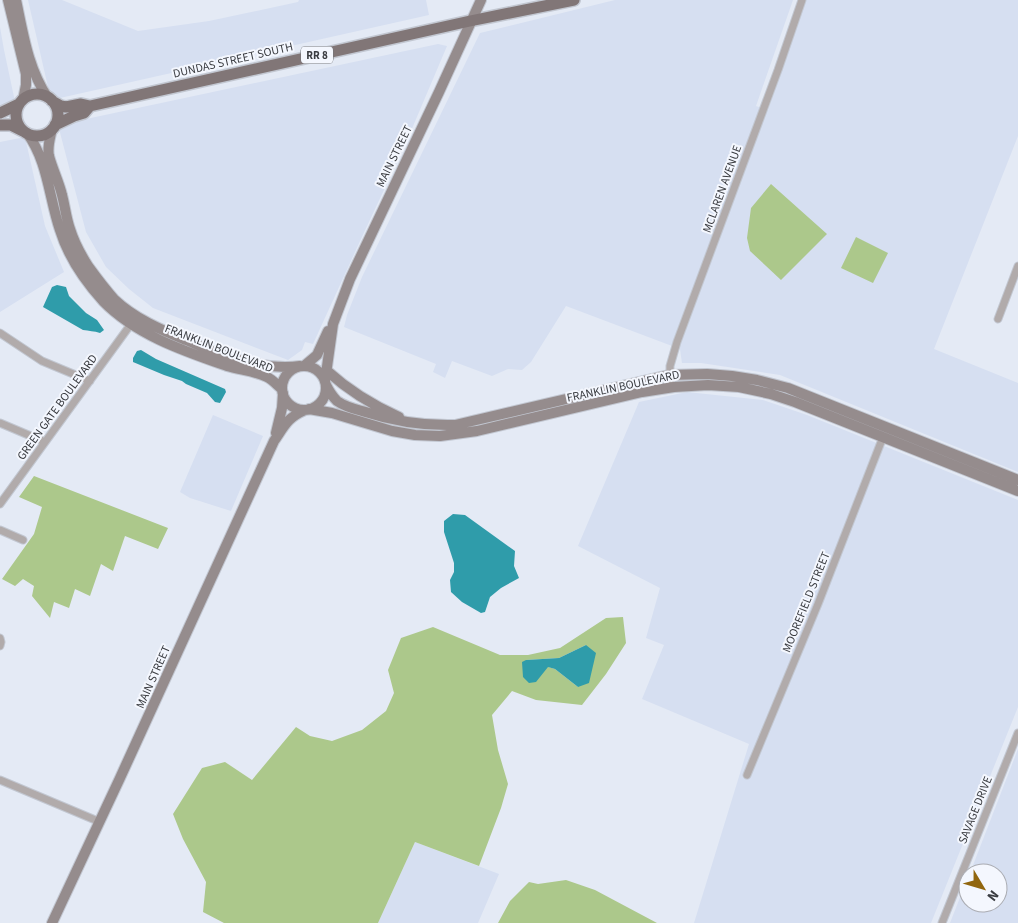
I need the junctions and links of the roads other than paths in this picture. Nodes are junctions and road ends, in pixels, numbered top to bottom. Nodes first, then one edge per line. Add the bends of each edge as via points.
1 (8, 0) edge
2 (16, 0) edge
3 (481, 0) edge
4 (574, 0) edge
5 (802, 0) edge
6 (535, 4) edge
7 (470, 21) junction
8 (50, 99) junction
9 (21, 102) junction
10 (90, 106) junction
11 (0, 113) edge
12 (0, 125) edge
13 (53, 127) junction
14 (25, 132) junction
15 (1018, 266) edge
16 (998, 319) dead end
17 (132, 324) junction
18 (333, 324) junction
19 (0, 333) edge
20 (302, 366) junction
21 (669, 375) junction
22 (326, 379) junction
23 (90, 381) junction
24 (670, 387) junction
25 (282, 391) junction
26 (307, 410) junction
27 (0, 423) edge
28 (413, 423) junction
29 (884, 437) junction
30 (274, 441) junction
31 (45, 442) junction
32 (1018, 480) edge
33 (1018, 491) edge
34 (0, 504) edge
35 (0, 530) edge
36 (23, 540) dead end
37 (0, 638) edge
38 (0, 646) edge
39 (1018, 733) edge
40 (747, 775) dead end
41 (0, 780) edge
42 (100, 822) junction
43 (52, 923) edge
44 (942, 923) edge

1 - 9 main road via 26,74
2 - 8 main road via 34,70
3 - 7 main road, MAIN STREET
4 - 6 main road, RR 8
5 - 21 street, MCLAREN AVENUE via 677,342
6 - 7 main road, RR 8
7 - 10 main road, DUNDAS STREET SOUTH / RR 8
7 - 18 main road, MAIN STREET via 350,279
8 - 9 main road via 38,94
8 - 10 main road, DUNDAS STREET SOUTH / RR 8 via 66,107
8 - 13 main road via 57,115
9 - 11 main road
9 - 14 main road via 16,116
10 - 13 main road, DUNDAS STREET SOUTH / RR 8 via 84,113
12 - 14 main road via 12,125
13 - 14 main road via 40,135
13 - 20 main road, FRANKLIN BOULEVARD via 49,156 70,228 88,266 115,299 154,326 214,352 245,362 289,368
14 - 17 main road, FRANKLIN BOULEVARD via 38,152 60,231 72,258 101,298
15 - 16 street
17 - 23 street, GREEN GATE BOULEVARD
17 - 25 main road, FRANKLIN BOULEVARD via 193,354 269,378
18 - 20 main road, MAIN STREET via 317,354
18 - 22 main road, MAIN STREET
19 - 23 street via 42,361
20 - 22 main road via 318,371
20 - 25 main road via 289,372
21 - 24 street, MCLAREN AVENUE
21 - 28 main road, FRANKLIN BOULEVARD via 455,424
21 - 32 main road, FRANKLIN BOULEVARD via 732,376 788,388
22 - 26 main road via 322,401
22 - 28 main road
22 - 28 main road, FRANKLIN BOULEVARD via 338,401 387,419
23 - 31 street, GREEN GATE BOULEVARD
24 - 26 main road, FRANKLIN BOULEVARD via 477,432 440,436 392,432 332,413
24 - 29 main road, FRANKLIN BOULEVARD via 708,385 772,394
25 - 26 main road via 289,404
25 - 30 main road, MAIN STREET via 282,408
26 - 30 main road, MAIN STREET via 292,416
27 - 31 street
29 - 33 main road, FRANKLIN BOULEVARD
29 - 40 street, MOOREFIELD STREET
30 - 42 main road, MAIN STREET
31 - 34 street, GREEN GATE BOULEVARD
35 - 36 street
37 - 38 street
39 - 44 street, SAVAGE DRIVE
41 - 42 street
42 - 43 main road, MAIN STREET

